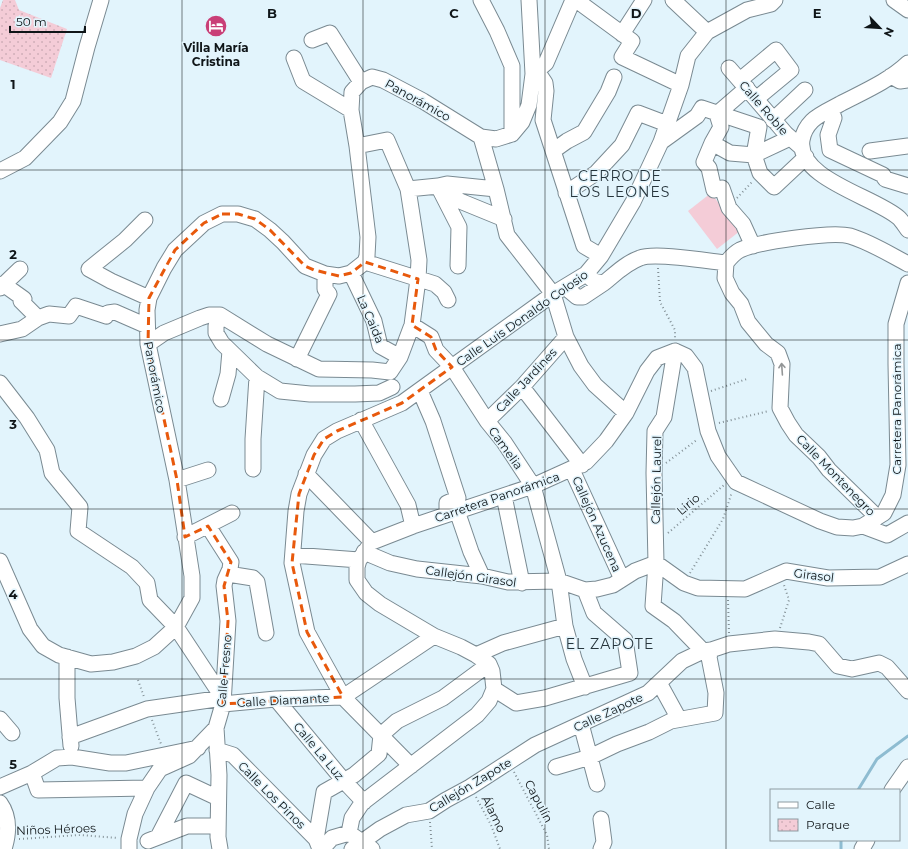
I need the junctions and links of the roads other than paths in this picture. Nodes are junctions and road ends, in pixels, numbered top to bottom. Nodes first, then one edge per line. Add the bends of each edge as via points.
1 (101, 0) edge
2 (481, 0) edge
3 (530, 0) edge
4 (574, 0) edge
5 (644, 0) edge
6 (775, 0) edge
7 (894, 0) edge
8 (675, 1) edge
9 (908, 10) edge
10 (707, 32) junction
11 (622, 34) junction
12 (312, 40) dead end
13 (294, 58) dead end
14 (908, 63) edge
15 (729, 68) dead end
16 (533, 74) junction
17 (891, 76) junction
18 (614, 77) dead end
19 (908, 80) edge
20 (361, 82) junction
21 (681, 85) junction
22 (748, 89) junction
23 (805, 90) dead end
24 (529, 105) junction
25 (545, 108) junction
26 (831, 109) junction
27 (351, 110) junction
28 (717, 114) junction
29 (773, 120) junction
30 (667, 124) junction
31 (512, 134) junction
32 (481, 137) junction
33 (661, 142) junction
34 (712, 143) junction
35 (357, 146) junction
36 (908, 146) edge
37 (799, 147) junction
38 (870, 151) dead end
39 (553, 152) junction
40 (754, 155) junction
41 (0, 171) edge
42 (438, 186) junction
43 (908, 186) edge
44 (408, 189) junction
45 (496, 189) junction
46 (566, 193) junction
47 (504, 219) junction
48 (145, 220) dead end
49 (908, 230) edge
50 (753, 246) junction
51 (601, 256) junction
52 (365, 262) junction
53 (726, 263) junction
54 (908, 264) edge
55 (458, 266) dead end
56 (20, 269) dead end
57 (351, 273) junction
58 (325, 274) junction
59 (586, 274) junction
60 (418, 279) junction
61 (908, 282) edge
62 (604, 283) junction
63 (2, 286) edge
64 (559, 290) junction
65 (149, 298) junction
66 (448, 300) dead end
67 (904, 306) edge
68 (220, 315) junction
69 (38, 318) junction
70 (237, 325) junction
71 (412, 325) junction
72 (147, 326) junction
73 (0, 334) edge
74 (566, 337) junction
75 (148, 344) junction
76 (226, 347) junction
77 (675, 351) junction
78 (400, 356) junction
79 (297, 359) junction
80 (452, 367) junction
81 (390, 372) junction
82 (257, 377) junction
83 (0, 383) edge
84 (392, 387) junction
85 (522, 388) junction
86 (420, 391) junction
87 (221, 399) dead end
88 (402, 403) junction
89 (626, 413) junction
90 (361, 420) junction
91 (486, 421) junction
92 (577, 467) junction
93 (253, 469) dead end
94 (208, 470) dead end
95 (306, 474) junction
96 (177, 480) junction
97 (533, 486) junction
98 (504, 496) junction
99 (232, 513) dead end
100 (452, 513) junction
101 (877, 517) junction
102 (908, 523) edge
103 (208, 526) junction
104 (413, 526) junction
105 (863, 526) junction
106 (185, 537) junction
107 (365, 551) junction
108 (294, 555) junction
109 (0, 561) edge
110 (656, 563) junction
111 (908, 564) edge
112 (228, 574) junction
113 (482, 576) junction
114 (622, 579) junction
115 (559, 581) junction
116 (522, 583) junction
117 (585, 590) junction
118 (565, 626) junction
119 (176, 627) junction
120 (266, 633) dead end
121 (434, 636) junction
122 (707, 650) junction
123 (67, 657) junction
124 (482, 659) junction
125 (656, 685) junction
126 (585, 687) junction
127 (494, 689) junction
128 (908, 691) edge
129 (343, 697) junction
130 (276, 699) junction
131 (223, 701) junction
132 (0, 719) edge
133 (679, 719) junction
134 (581, 724) junction
135 (216, 728) junction
136 (12, 733) dead end
137 (381, 735) junction
138 (70, 737) junction
139 (535, 745) joint
140 (198, 748) junction
141 (217, 750) junction
142 (72, 757) junction
143 (590, 757) junction
144 (411, 766) junction
145 (556, 767) dead end
146 (908, 767) edge
147 (32, 773) junction
148 (344, 781) junction
149 (597, 784) dead end
150 (0, 787) edge
151 (147, 788) junction
152 (893, 789) edge
153 (218, 798) junction
154 (364, 802) junction
155 (0, 803) edge
156 (601, 819) dead end
157 (218, 826) junction
158 (349, 833) junction
159 (152, 843) edge
160 (6, 844) edge
161 (129, 844) edge
162 (320, 846) edge
163 (362, 847) edge
164 (220, 849) edge
165 (601, 849) edge

1 - 41 street via 73,102 60,122 25,158
2 - 31 street via 512,66
3 - 16 street
4 - 11 street
4 - 16 street via 546,63
5 - 11 street
6 - 10 street, Calle Luis Donaldo Colosio via 771,4 747,10
7 - 9 street
8 - 10 street
10 - 21 street, Calle Luis Donaldo Colosio via 688,56
11 - 21 street via 632,41 622,57
12 - 20 street via 330,32
13 - 27 street via 303,80
14 - 17 street
15 - 22 street, Calle Roble
16 - 24 street
16 - 25 street via 541,77 545,83
17 - 19 street via 900,81
17 - 26 street
18 - 39 street via 584,132
20 - 27 street via 352,92
20 - 32 street, Panorámico via 372,77 383,80
21 - 30 street, Calle Luis Donaldo Colosio
22 - 22 street via 776,50 791,70
22 - 28 street
22 - 29 street, Calle Roble
23 - 29 street
24 - 25 street
24 - 31 street via 522,122
25 - 39 street via 543,120
26 - 37 street via 811,121
26 - 43 street via 834,118 828,135 830,150 883,175 885,179
27 - 35 street
28 - 33 street via 702,108 697,116
28 - 34 street via 721,127
28 - 40 street via 759,127
29 - 37 street, Calle Roble
30 - 33 street, Calle Luis Donaldo Colosio
30 - 46 street via 638,113 622,145 596,173
31 - 32 street via 496,139
32 - 45 street
33 - 51 street, Calle Luis Donaldo Colosio via 634,202
34 - 40 street via 730,153
34 - 50 street via 704,162 714,190 722,188 729,208 742,224
35 - 44 street via 387,140
35 - 52 street via 368,238
36 - 38 street
37 - 40 street
37 - 40 street via 774,187 760,173
37 - 49 street via 818,172 899,218
39 - 46 street
42 - 44 street
42 - 45 street via 447,184
42 - 47 street via 460,201
42 - 55 street via 459,227
44 - 60 street via 419,260
45 - 47 street
46 - 51 street via 584,246
47 - 64 street via 507,235
48 - 65 street via 126,240 89,269
50 - 53 street via 740,250
50 - 54 street via 786,239 849,236
51 - 59 street, Calle Luis Donaldo Colosio
52 - 57 street
52 - 60 street
53 - 62 street via 657,256 641,257
101 -> 53 street, Calle Montenegro via 796,435 780,408 782,364 778,353 766,344 748,322 741,304 725,278
56 - 63 street
57 - 58 street, Panorámico via 339,276
57 - 78 street, La Caida via 374,321 380,346
58 - 65 street, Panorámico via 305,266 279,238 255,219 238,214 222,214 204,223 174,250
58 - 79 street via 325,289 329,294
59 - 62 street via 594,281
59 - 64 street, Calle Luis Donaldo Colosio
60 - 66 street via 435,284
60 - 71 street
61 - 67 street, Carretera Panorámica
62 - 64 street via 583,297
63 - 69 street via 24,299 21,301
64 - 74 street
64 - 80 street, Calle Luis Donaldo Colosio
65 - 72 street, Panorámico
67 - 101 street, Carretera Panorámica via 896,324 898,465 893,495 884,513
68 - 70 street
68 - 75 street via 200,318 164,333
68 - 76 street via 216,333
69 - 72 street via 49,314 69,316 76,306 106,316 115,312
69 - 73 street via 22,329
70 - 76 street
70 - 79 street
71 - 78 street
71 - 80 street, Camelia via 431,337 436,350
72 - 75 street, Panorámico
74 - 85 street, Calle Jardines
74 - 89 street via 581,366 595,385
75 - 96 street, Panorámico
76 - 82 street
76 - 87 street via 228,374
77 - 89 street, Carretera Panorámica via 658,358 650,367
77 - 105 street, Carretera Panorámica via 686,356 695,368 718,456 734,480 820,521 837,527
77 - 110 street, Callejón Laurel via 664,417 655,432
78 - 81 street
79 - 81 street via 320,369
80 - 86 street, Calle Luis Donaldo Colosio
80 - 91 street, Camelia
81 - 84 street
82 - 84 street via 280,391 310,394 379,393
82 - 93 street
83 - 119 street via 27,418 47,450 52,473 80,507 78,531 132,567 147,583 150,600
84 - 88 street
85 - 91 street, Calle Jardines
85 - 92 street, Callejón Azucena
86 - 88 street, Calle Luis Donaldo Colosio
86 - 100 street via 433,421 458,498 447,503
88 - 90 street, Calle Luis Donaldo Colosio
89 - 92 street, Carretera Panorámica via 606,441 586,462
90 - 95 street, Calle Luis Donaldo Colosio via 324,439
90 - 104 street via 408,505
91 - 97 street, Camelia via 504,442
92 - 97 street, Carretera Panorámica
92 - 114 street, Callejón Azucena
94 - 96 street
95 - 107 street
95 - 108 street, Calle Luis Donaldo Colosio via 296,512
96 - 106 street, Panorámico
97 - 98 street, Carretera Panorámica
97 - 115 street, Camelia
98 - 100 street, Carretera Panorámica
98 - 116 street
99 - 103 street
100 - 104 street, Carretera Panorámica
100 - 113 street
101 - 105 street, Carretera Panorámica
102 - 105 street via 887,535
103 - 106 street
103 - 112 street, Calle Fresno via 230,562
104 - 107 street, Carretera Panorámica
106 - 119 street, Panorámico via 192,576 192,598
107 - 108 street
107 - 113 street, Callejón Girasol via 390,563 417,569
107 - 121 street via 357,567 357,580 366,593
108 - 129 street, Calle Luis Donaldo Colosio via 292,563 307,632
109 - 123 street, Panorámico via 30,628 43,646
110 - 111 street, Girasol via 684,583 698,588 745,589 786,571 828,578 880,577
110 - 114 street, Callejón Girasol
110 - 122 street via 653,606
112 - 120 street via 253,578 257,582
112 - 131 street, Calle Fresno via 224,580 228,621
113 - 116 street, Callejón Girasol
114 - 117 street, Callejón Girasol via 613,585
115 - 116 street, Callejón Girasol
115 - 117 street, Callejón Girasol
115 - 118 street, Camelia
117 - 126 street via 594,613 625,640 630,673
118 - 124 street via 503,643
118 - 126 street, Camelia
119 - 123 street, Panorámico via 154,647 136,656 91,664
119 - 131 street
121 - 124 street
121 - 129 street
122 - 125 street, Calle Zapote via 682,661
122 - 128 street, Calle Zapote via 729,644 775,639 819,644 838,666 852,669 879,663 887,666
122 - 133 street via 716,693 715,713
123 - 138 street
124 - 127 street via 492,671
124 - 137 street via 443,698 397,721
125 - 133 street via 662,688
125 - 134 street, Calle Zapote via 648,693
126 - 127 street via 545,698 516,702
127 - 144 street via 476,716
129 - 130 street, Calle Diamante
129 - 137 street, Calle Luis Donaldo Colosio
130 - 131 street, Calle Diamante
130 - 148 street, Calle La Luz
131 - 135 street, Calle Fresno
131 - 138 street, Calle Diamante via 147,709
132 - 136 street
133 - 143 street
134 - 139 street, Calle Zapote
134 - 143 street
135 - 140 street
135 - 141 street, Calle Fresno
137 - 144 street, Calle Luis Donaldo Colosio
137 - 148 street via 378,754
138 - 142 street
139 - 163 street, Callejón Zapote via 429,811 406,815 380,829
140 - 142 street via 126,763
140 - 151 street via 189,756 160,769
141 - 153 street, Calle Fresno
141 - 162 street, Calle Los Pinos via 234,755
142 - 147 street via 57,758
143 - 145 street
143 - 149 street
144 - 154 street
146 - 152 street
147 - 150 street
147 - 151 street via 38,790
148 - 154 street, Calle La Luz
148 - 162 street via 324,792
151 - 161 street via 135,814
153 - 157 street, Calle Fresno
153 - 159 street via 186,783
154 - 158 street via 352,818
155 - 160 street via 5,809 8,823
156 - 165 street via 604,842
157 - 159 street via 187,826
157 - 164 street, Calle Fresno
158 - 162 street via 332,838
158 - 163 street
159 - 161 street via 140,838

